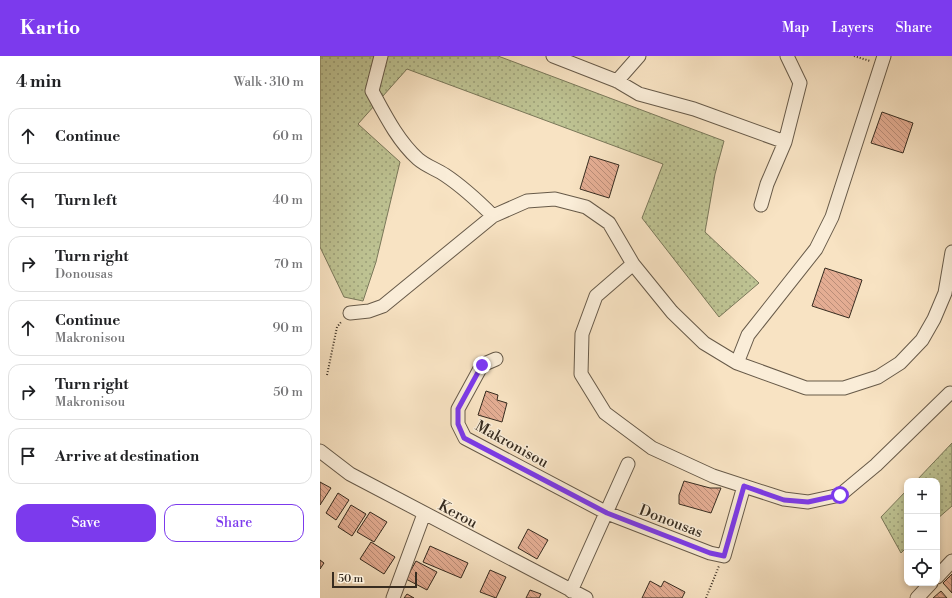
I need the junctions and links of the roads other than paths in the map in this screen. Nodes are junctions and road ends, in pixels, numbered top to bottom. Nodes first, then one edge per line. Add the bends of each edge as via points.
1 (382, 56) edge
2 (553, 56) edge
3 (639, 56) edge
4 (787, 56) edge
5 (883, 60) edge
6 (617, 81) junction
7 (784, 142) junction
8 (762, 205) dead end
9 (494, 216) junction
10 (952, 252) edge
11 (633, 264) junction
12 (350, 312) road end
13 (496, 358) dead end
14 (737, 363) junction
15 (950, 393) dead end
16 (320, 451) edge
17 (628, 464) dead end
18 (744, 486) junction
19 (607, 513) junction
20 (424, 514) junction
21 (952, 561) edge
22 (940, 574) edge
23 (928, 586) edge
24 (571, 591) junction
25 (393, 598) edge
26 (586, 598) edge
27 (917, 598) edge

1 - 9 street via 372,91 404,145 419,160 470,192
2 - 6 street
3 - 6 street
4 - 7 street via 800,82
5 - 14 street via 832,217 816,249 748,335
6 - 7 street via 639,94 694,109
7 - 8 street via 767,184
9 - 11 street via 527,201 555,199 586,207 609,223
9 - 12 street via 383,306 369,311
10 - 14 street via 944,293 922,340 900,363 878,377 844,388 806,388
11 - 14 street via 672,312 704,343
11 - 18 street via 596,296 582,334 581,374 605,413 652,448 713,476
13 - 19 street, Makronisou via 482,365 458,409 458,424 464,438
15 - 18 street via 876,465 840,495 808,502 784,500
16 - 20 street, Kerou via 350,474
17 - 19 street
18 - 19 street, Donousas via 724,556 710,553
19 - 24 street
20 - 24 street, Kerou
20 - 25 street
21 - 22 street
23 - 27 street
24 - 26 street, Kerou

